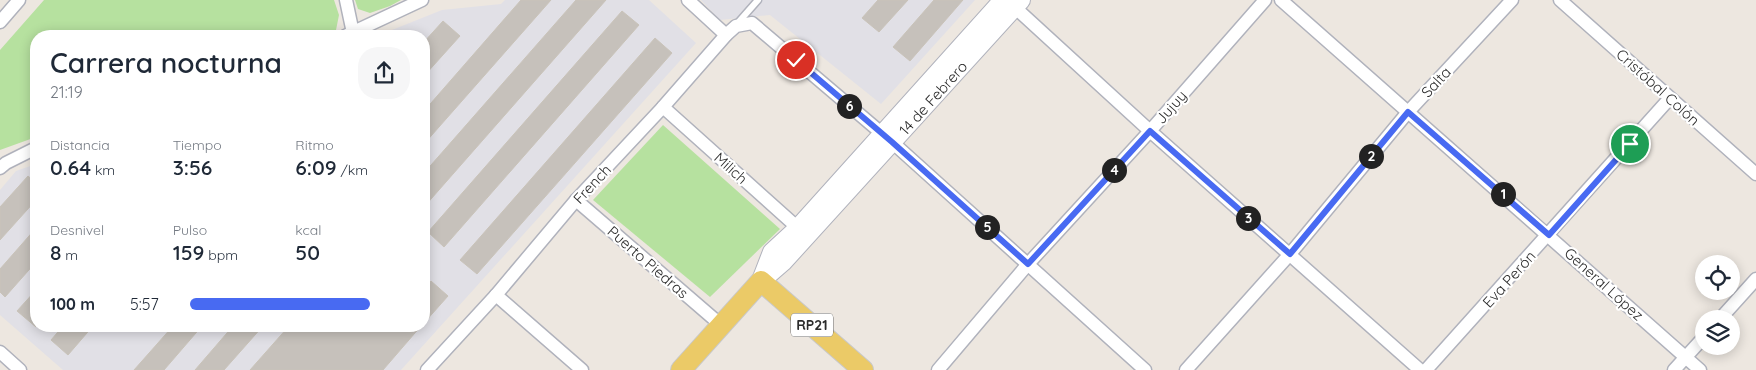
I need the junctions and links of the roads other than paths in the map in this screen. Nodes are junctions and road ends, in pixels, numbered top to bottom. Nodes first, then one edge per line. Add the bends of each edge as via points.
1 (19, 0) edge
2 (346, 0) edge
3 (422, 0) edge
4 (688, 0) edge
5 (758, 0) edge
6 (1265, 0) edge
7 (1281, 0) edge
8 (1512, 0) edge
9 (1560, 0) edge
10 (1012, 2) edge
11 (0, 22) edge
12 (736, 26) junction
13 (349, 30) edge
14 (359, 30) edge
15 (726, 35) junction
16 (1670, 98) junction
17 (663, 108) junction
18 (1408, 112) junction
19 (1150, 131) junction
20 (887, 138) junction
21 (30, 151) edge
22 (0, 168) edge
23 (1756, 174) edge
24 (576, 200) junction
25 (798, 228) junction
26 (1549, 235) junction
27 (1290, 254) junction
28 (1028, 264) junction
29 (1756, 279) edge
30 (761, 281) junction
31 (496, 295) junction
32 (1728, 310) edge
33 (721, 325) junction
34 (1695, 347) edge
35 (0, 352) edge
36 (1686, 357) junction
37 (20, 370) edge
38 (427, 370) edge
39 (582, 370) edge
40 (681, 370) edge
41 (863, 370) edge
42 (938, 370) edge
43 (1145, 370) edge
44 (1186, 370) edge
45 (1420, 370) edge
46 (1426, 370) edge
47 (1674, 370) edge
48 (1700, 370) edge

1 - 11 street
2 - 13 street
3 - 14 street
4 - 15 street
5 - 12 lane, French
6 - 19 street, Jujuy
7 - 18 street, General López
8 - 18 street, Salta
9 - 16 street, Cristóbal Colón
10 - 19 street
10 - 20 main road, 14 de Febrero
12 - 15 street, French
12 - 20 street via 752,24
15 - 17 street, French
16 - 23 street, Cristóbal Colón
16 - 26 street, Eva Perón
17 - 24 street, French
17 - 25 street, Milich
18 - 26 street, General López
18 - 27 street, Salta
19 - 27 street
19 - 28 street, Jujuy
20 - 25 main road, 14 de Febrero
20 - 28 street
20 - 30 main road, 14 de Febrero via 784,262
21 - 22 street
24 - 31 street, French
24 - 33 street, Puerto Piedras
25 - 30 main road, 14 de Febrero via 772,252
26 - 36 street, General López
26 - 46 street, Eva Perón
27 - 44 street, Salta
27 - 45 street
28 - 42 street, Jujuy
28 - 43 street
29 - 32 street
30 - 33 main road, 14 de Febrero
30 - 41 main road, RP21
31 - 38 street, French
31 - 39 street
33 - 40 main road, 14 de Febrero
34 - 36 street
35 - 37 street
36 - 47 street
36 - 48 street, General López

